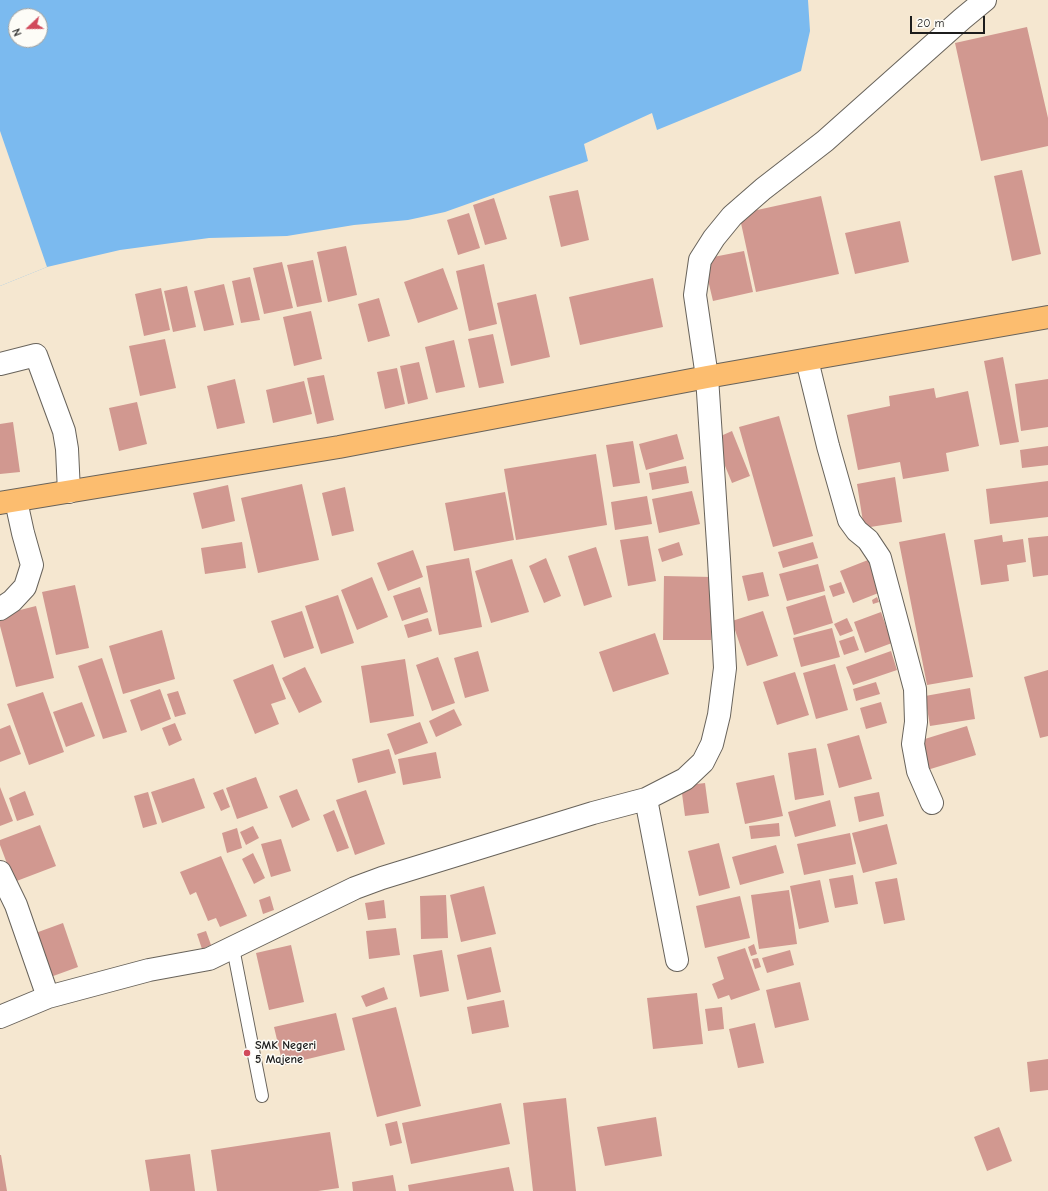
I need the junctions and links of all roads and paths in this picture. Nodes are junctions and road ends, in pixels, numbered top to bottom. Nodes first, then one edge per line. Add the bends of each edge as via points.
1 (985, 0) edge
2 (1048, 317) edge
3 (807, 360) junction
4 (0, 364) edge
5 (707, 377) junction
6 (69, 492) junction
7 (8, 502) edge
8 (0, 608) edge
9 (646, 798) junction
10 (932, 803) dead end
11 (0, 872) edge
12 (233, 948) junction
13 (677, 960) dead end
14 (48, 997) junction
15 (0, 1017) edge
16 (262, 1096) dead end

1 - 5 street via 825,141 762,189 732,216 714,238 700,260 695,295
2 - 3 highway
3 - 5 highway
3 - 10 street via 849,520 868,540 880,558 915,689 916,722 912,744 918,771
4 - 6 street via 36,355 64,431
5 - 6 highway via 339,447
5 - 9 street via 725,668 719,715 712,744 703,762 685,779
6 - 7 highway
7 - 8 street via 23,533 32,565 25,587 12,601
9 - 12 street via 382,878 355,888
9 - 13 street
11 - 14 street via 16,905
12 - 14 street via 210,959 149,970
12 - 16 lane
14 - 15 street

